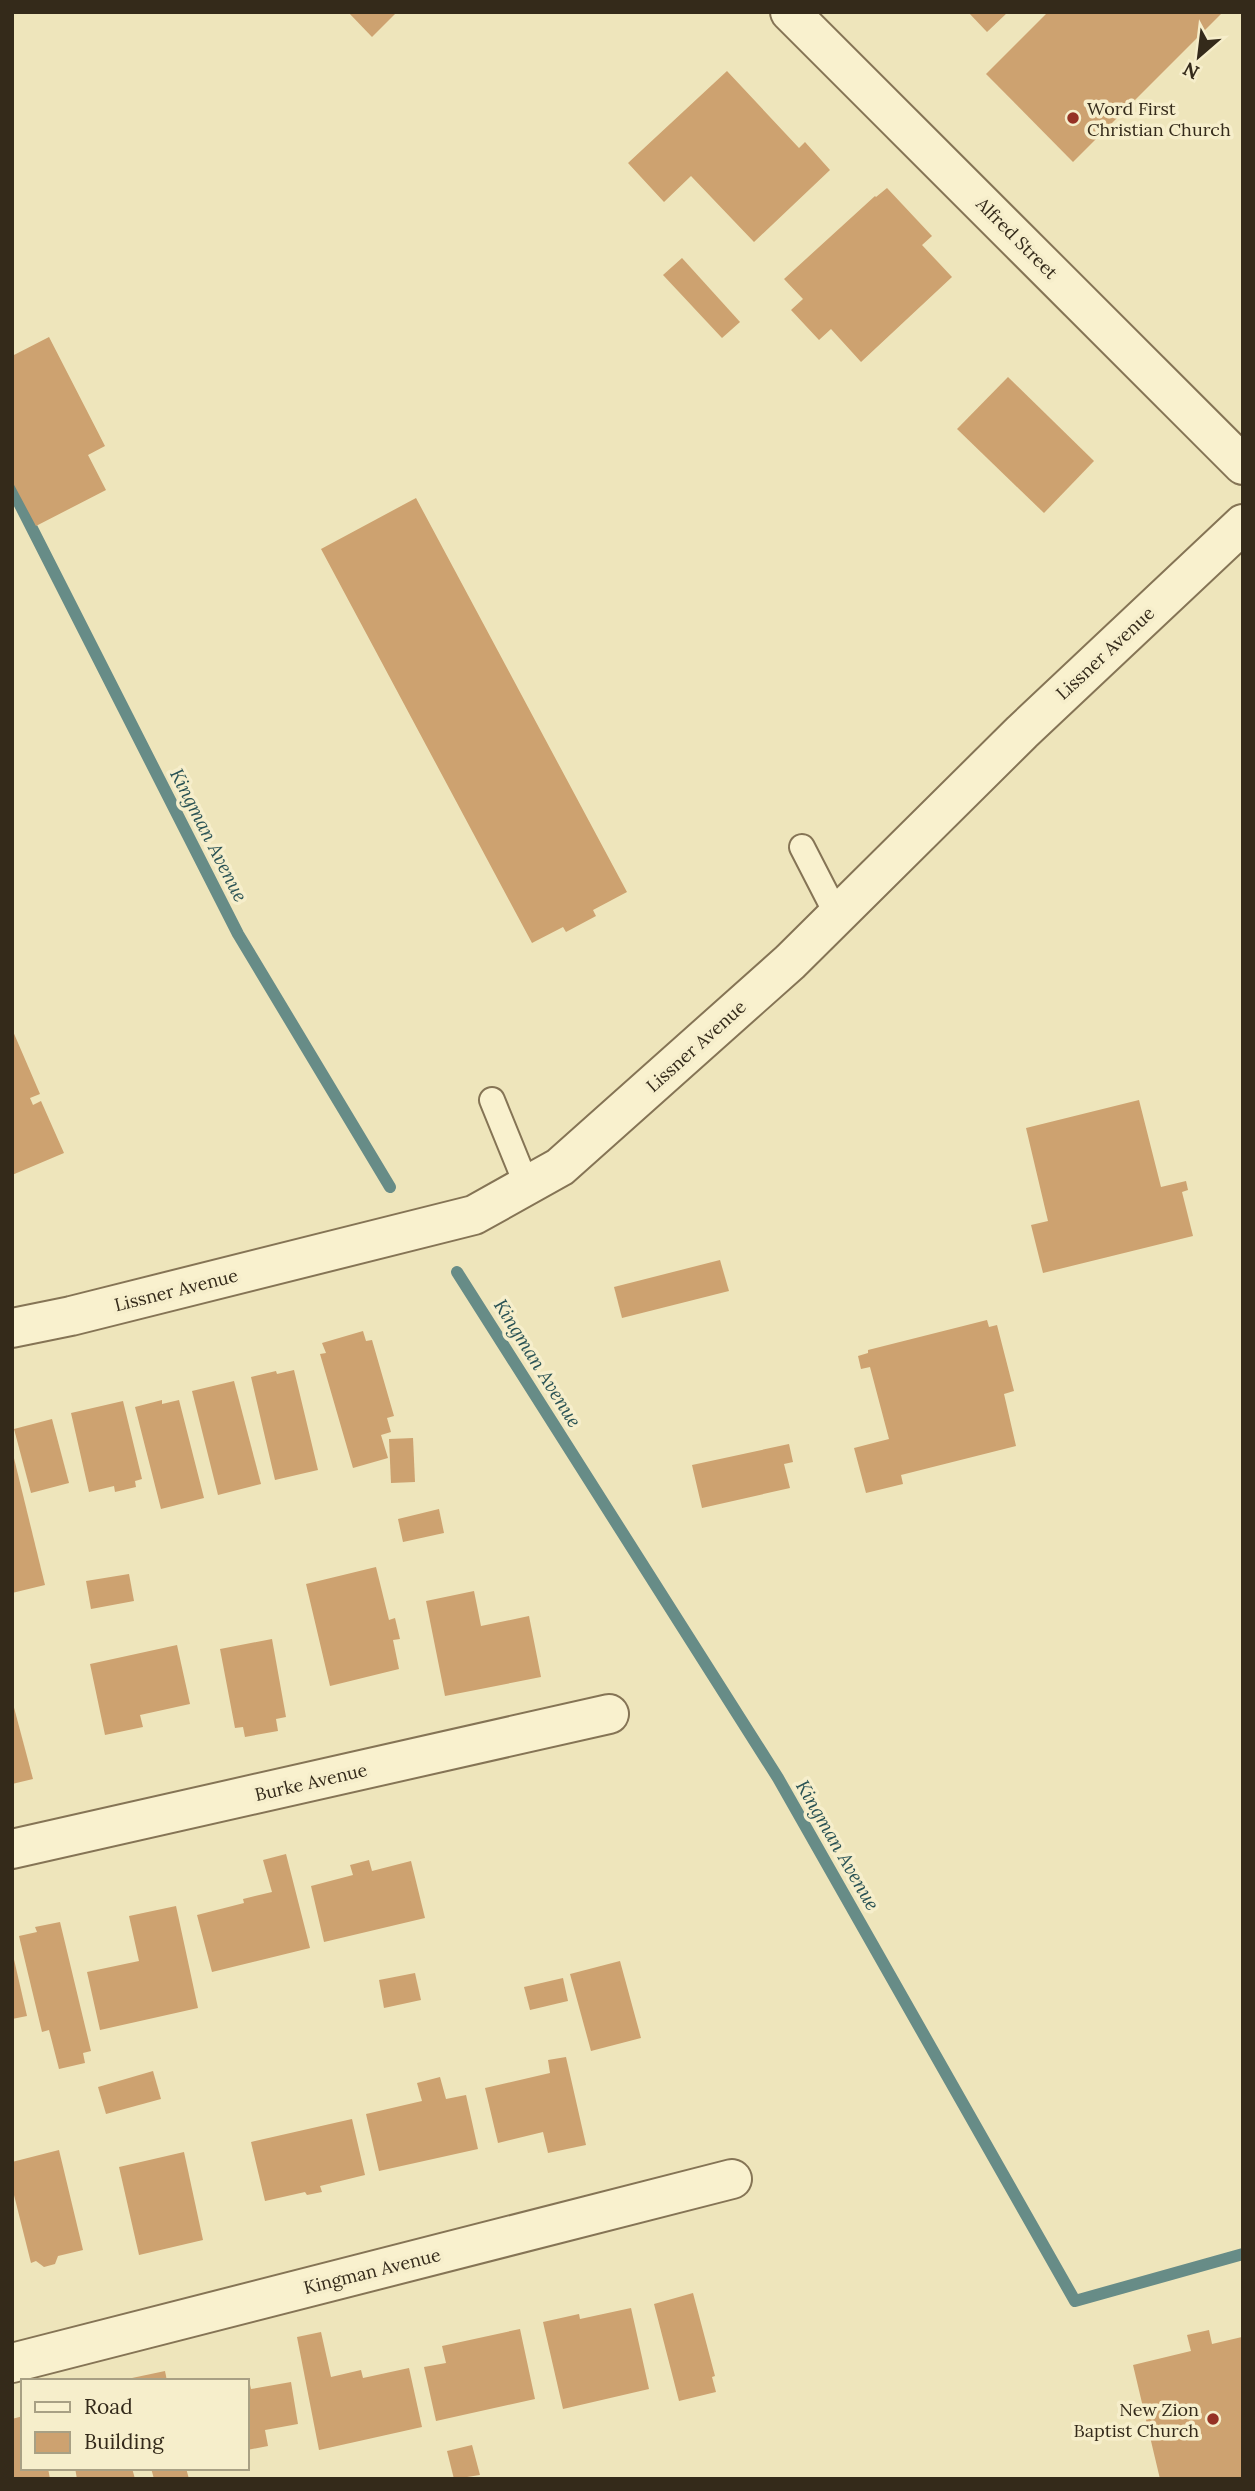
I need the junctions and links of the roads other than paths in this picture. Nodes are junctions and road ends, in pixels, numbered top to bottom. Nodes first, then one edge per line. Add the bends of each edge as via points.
1 (790, 12) edge
2 (1243, 465) edge
3 (1243, 524) edge
4 (802, 846) dead end
5 (837, 915) junction
6 (492, 1100) dead end
7 (527, 1186) junction
8 (12, 1328) edge
9 (609, 1714) dead end
10 (12, 1849) edge
11 (732, 2179) dead end
12 (12, 2363) edge

1 - 2 street, Alfred Street
3 - 5 street, Lissner Avenue
4 - 5 lane
5 - 7 street, Lissner Avenue via 560,1167
6 - 7 lane
7 - 8 street, Lissner Avenue via 474,1215
9 - 10 street, Burke Avenue
11 - 12 street, Kingman Avenue

